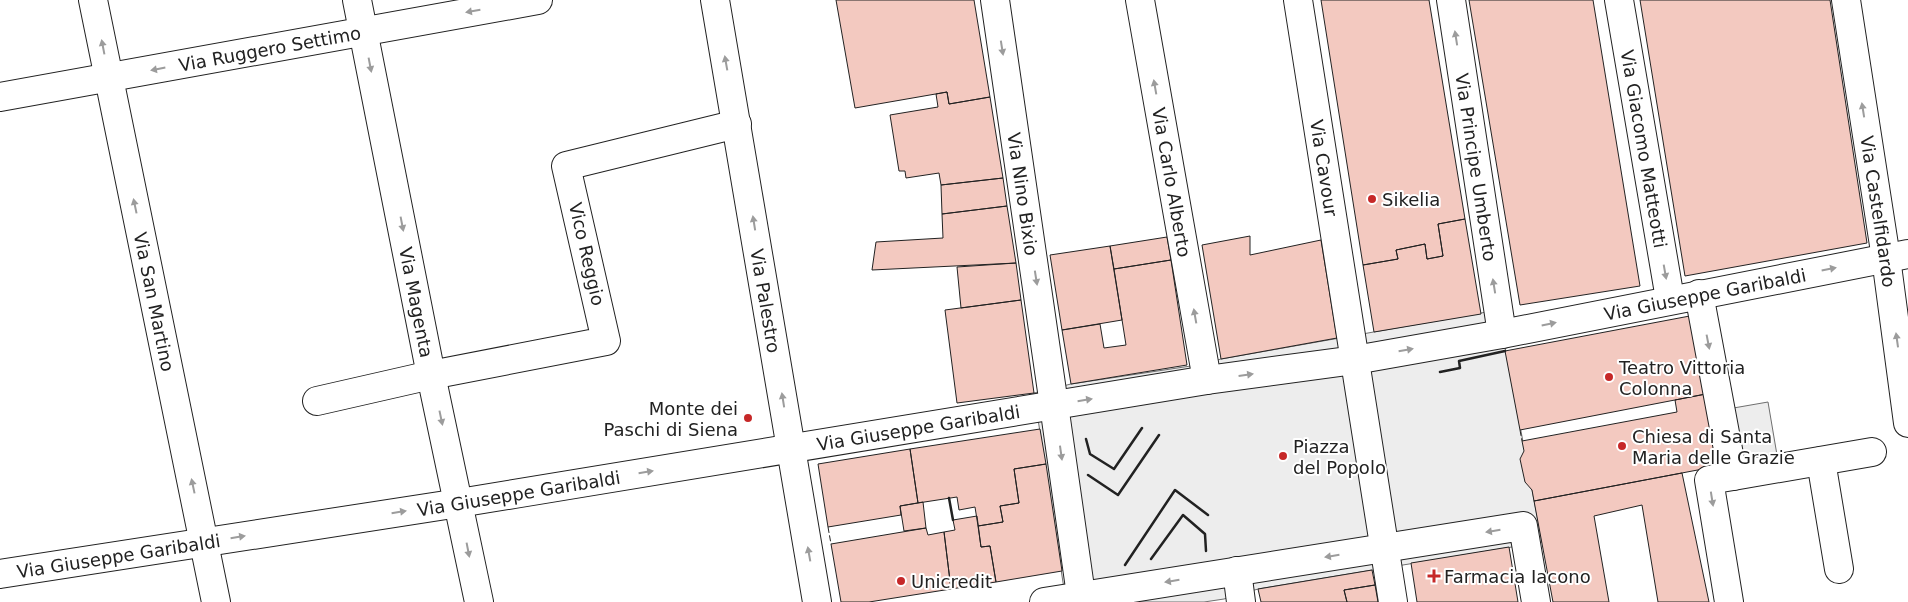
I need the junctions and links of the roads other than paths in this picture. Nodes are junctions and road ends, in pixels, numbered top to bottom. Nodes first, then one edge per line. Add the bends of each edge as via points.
1 (93, 0) edge
2 (357, 0) edge
3 (538, 0) edge
4 (715, 0) edge
5 (994, 0) edge
6 (1140, 0) edge
7 (1298, 0) edge
8 (1451, 0) edge
9 (1619, 0) edge
10 (1846, 0) edge
11 (364, 30) junction
12 (109, 78) junction
13 (0, 97) edge
14 (737, 124) junction
15 (1897, 256) edge
16 (1699, 294) junction
17 (1670, 299) junction
18 (1502, 334) junction
19 (1353, 348) junction
20 (1205, 372) junction
21 (431, 375) junction
22 (1048, 400) junction
23 (317, 401) dead end
24 (1908, 423) edge
25 (791, 448) junction
26 (1872, 452) dead end
27 (1821, 461) junction
28 (1733, 476) junction
29 (459, 503) junction
30 (204, 542) junction
31 (1386, 558) junction
32 (1839, 569) dead end
33 (0, 574) edge
34 (1239, 589) edge
35 (1068, 599) edge
36 (216, 602) edge
37 (479, 602) edge
38 (817, 602) edge
39 (1393, 602) edge
40 (1536, 602) edge
41 (1729, 602) edge

12 -> 1 street, Via San Martino
2 - 11 street, Via Magenta
3 -> 11 street, Via Ruggero Settimo
14 -> 4 street, Via Palestro
5 -> 22 street, Via Nino Bixio
20 -> 6 street, Via Carlo Alberto
7 - 19 street, Via Cavour
18 -> 8 street, Via Principe Umberto
9 -> 17 street, Via Giacomo Matteotti
15 -> 10 street, Via Castelfidardo
11 -> 12 street, Via Ruggero Settimo
11 -> 21 street, Via Magenta
12 - 13 street, Via Ruggero Settimo
30 -> 12 street, Via San Martino
14 - 21 street, Vico Reggio via 566,166 606,340
25 -> 14 street, Via Palestro
16 -> 15 street, Via Giuseppe Garibaldi
24 -> 15 street, Via Castelfidardo
16 - 17 street, Via Giuseppe Garibaldi
16 -> 28 street
18 -> 17 street, Via Giuseppe Garibaldi
19 -> 18 street, Via Giuseppe Garibaldi
20 -> 19 street, Via Giuseppe Garibaldi
19 - 31 street, Via Cavour
22 -> 20 street, Via Giuseppe Garibaldi
21 - 23 street
21 -> 29 street, Via Magenta
22 - 25 street, Via Giuseppe Garibaldi
22 -> 35 street, Via Nino Bixio
29 -> 25 street, Via Giuseppe Garibaldi
38 -> 25 street, Via Palestro
26 - 27 street
27 - 28 street
27 - 32 street
28 -> 41 street via 1709,480
30 -> 29 street, Via Giuseppe Garibaldi
29 -> 37 street, Via Magenta
30 - 33 street, Via Giuseppe Garibaldi
30 - 36 street, Via San Martino
31 -> 34 street
31 - 39 street
40 -> 31 street via 1523,526
34 -> 35 street

